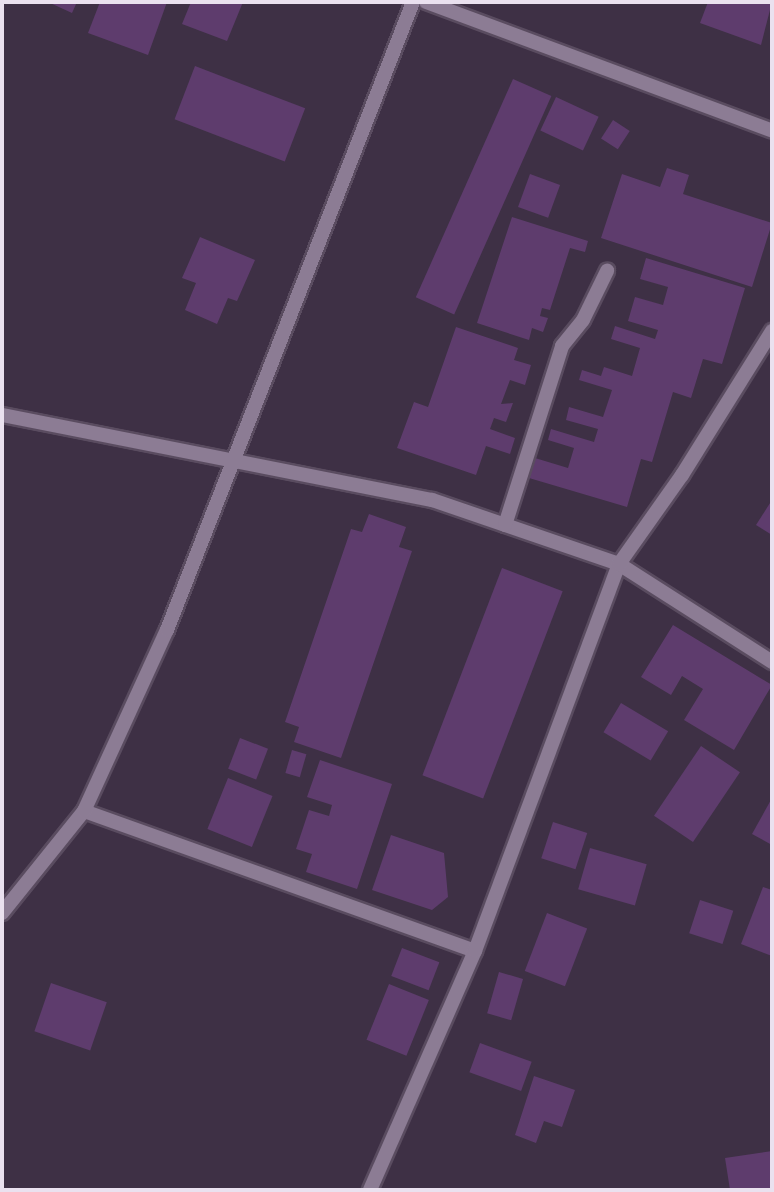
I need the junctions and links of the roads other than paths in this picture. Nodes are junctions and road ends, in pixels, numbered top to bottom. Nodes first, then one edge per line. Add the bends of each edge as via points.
1 (413, 2) edge
2 (431, 3) edge
3 (772, 131) edge
4 (607, 271) dead end
5 (772, 331) edge
6 (2, 415) edge
7 (232, 461) junction
8 (505, 526) junction
9 (619, 564) junction
10 (772, 662) edge
11 (84, 811) junction
12 (2, 913) edge
13 (475, 951) junction
14 (370, 1190) edge

1 - 7 street
2 - 3 street
4 - 8 street via 583,320 562,346
5 - 9 street via 682,475
6 - 7 street
7 - 8 street via 432,500
7 - 11 street via 167,630
8 - 9 street
9 - 10 street
9 - 13 street
11 - 12 street
11 - 13 street
13 - 14 street

